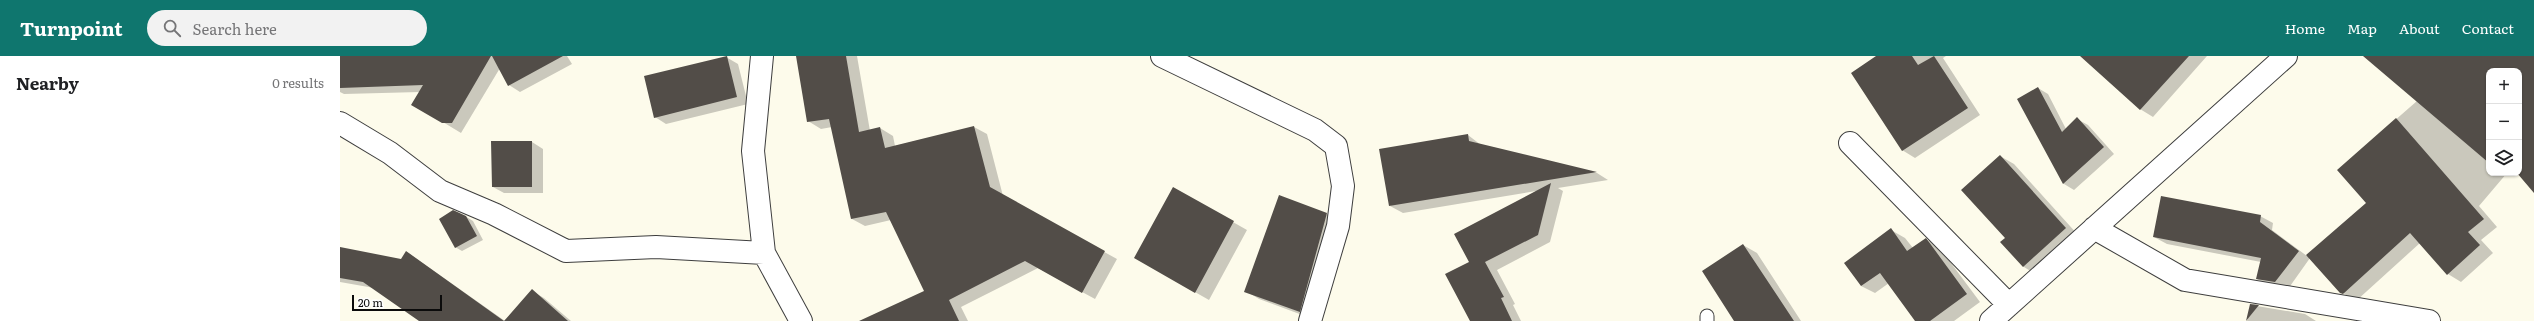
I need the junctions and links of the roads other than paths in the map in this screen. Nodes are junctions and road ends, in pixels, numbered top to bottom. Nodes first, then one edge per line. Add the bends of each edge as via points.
1 (762, 56) edge
2 (1162, 56) edge
3 (2286, 56) edge
4 (340, 123) edge
5 (1850, 144) dead end
6 (2094, 228) junction
7 (764, 253) junction
8 (2009, 305) junction
9 (2355, 315) edge
10 (801, 321) edge
11 (1310, 321) edge
12 (1991, 321) edge
13 (2429, 321) edge

1 - 7 street via 753,151
2 - 11 street via 1315,130 1336,146 1343,186 1338,226
3 - 6 street
4 - 7 street via 390,153 440,192 494,214 566,251 656,247
5 - 8 street
6 - 8 street
6 - 9 street via 2185,280
7 - 10 street
8 - 12 street
9 - 13 street

